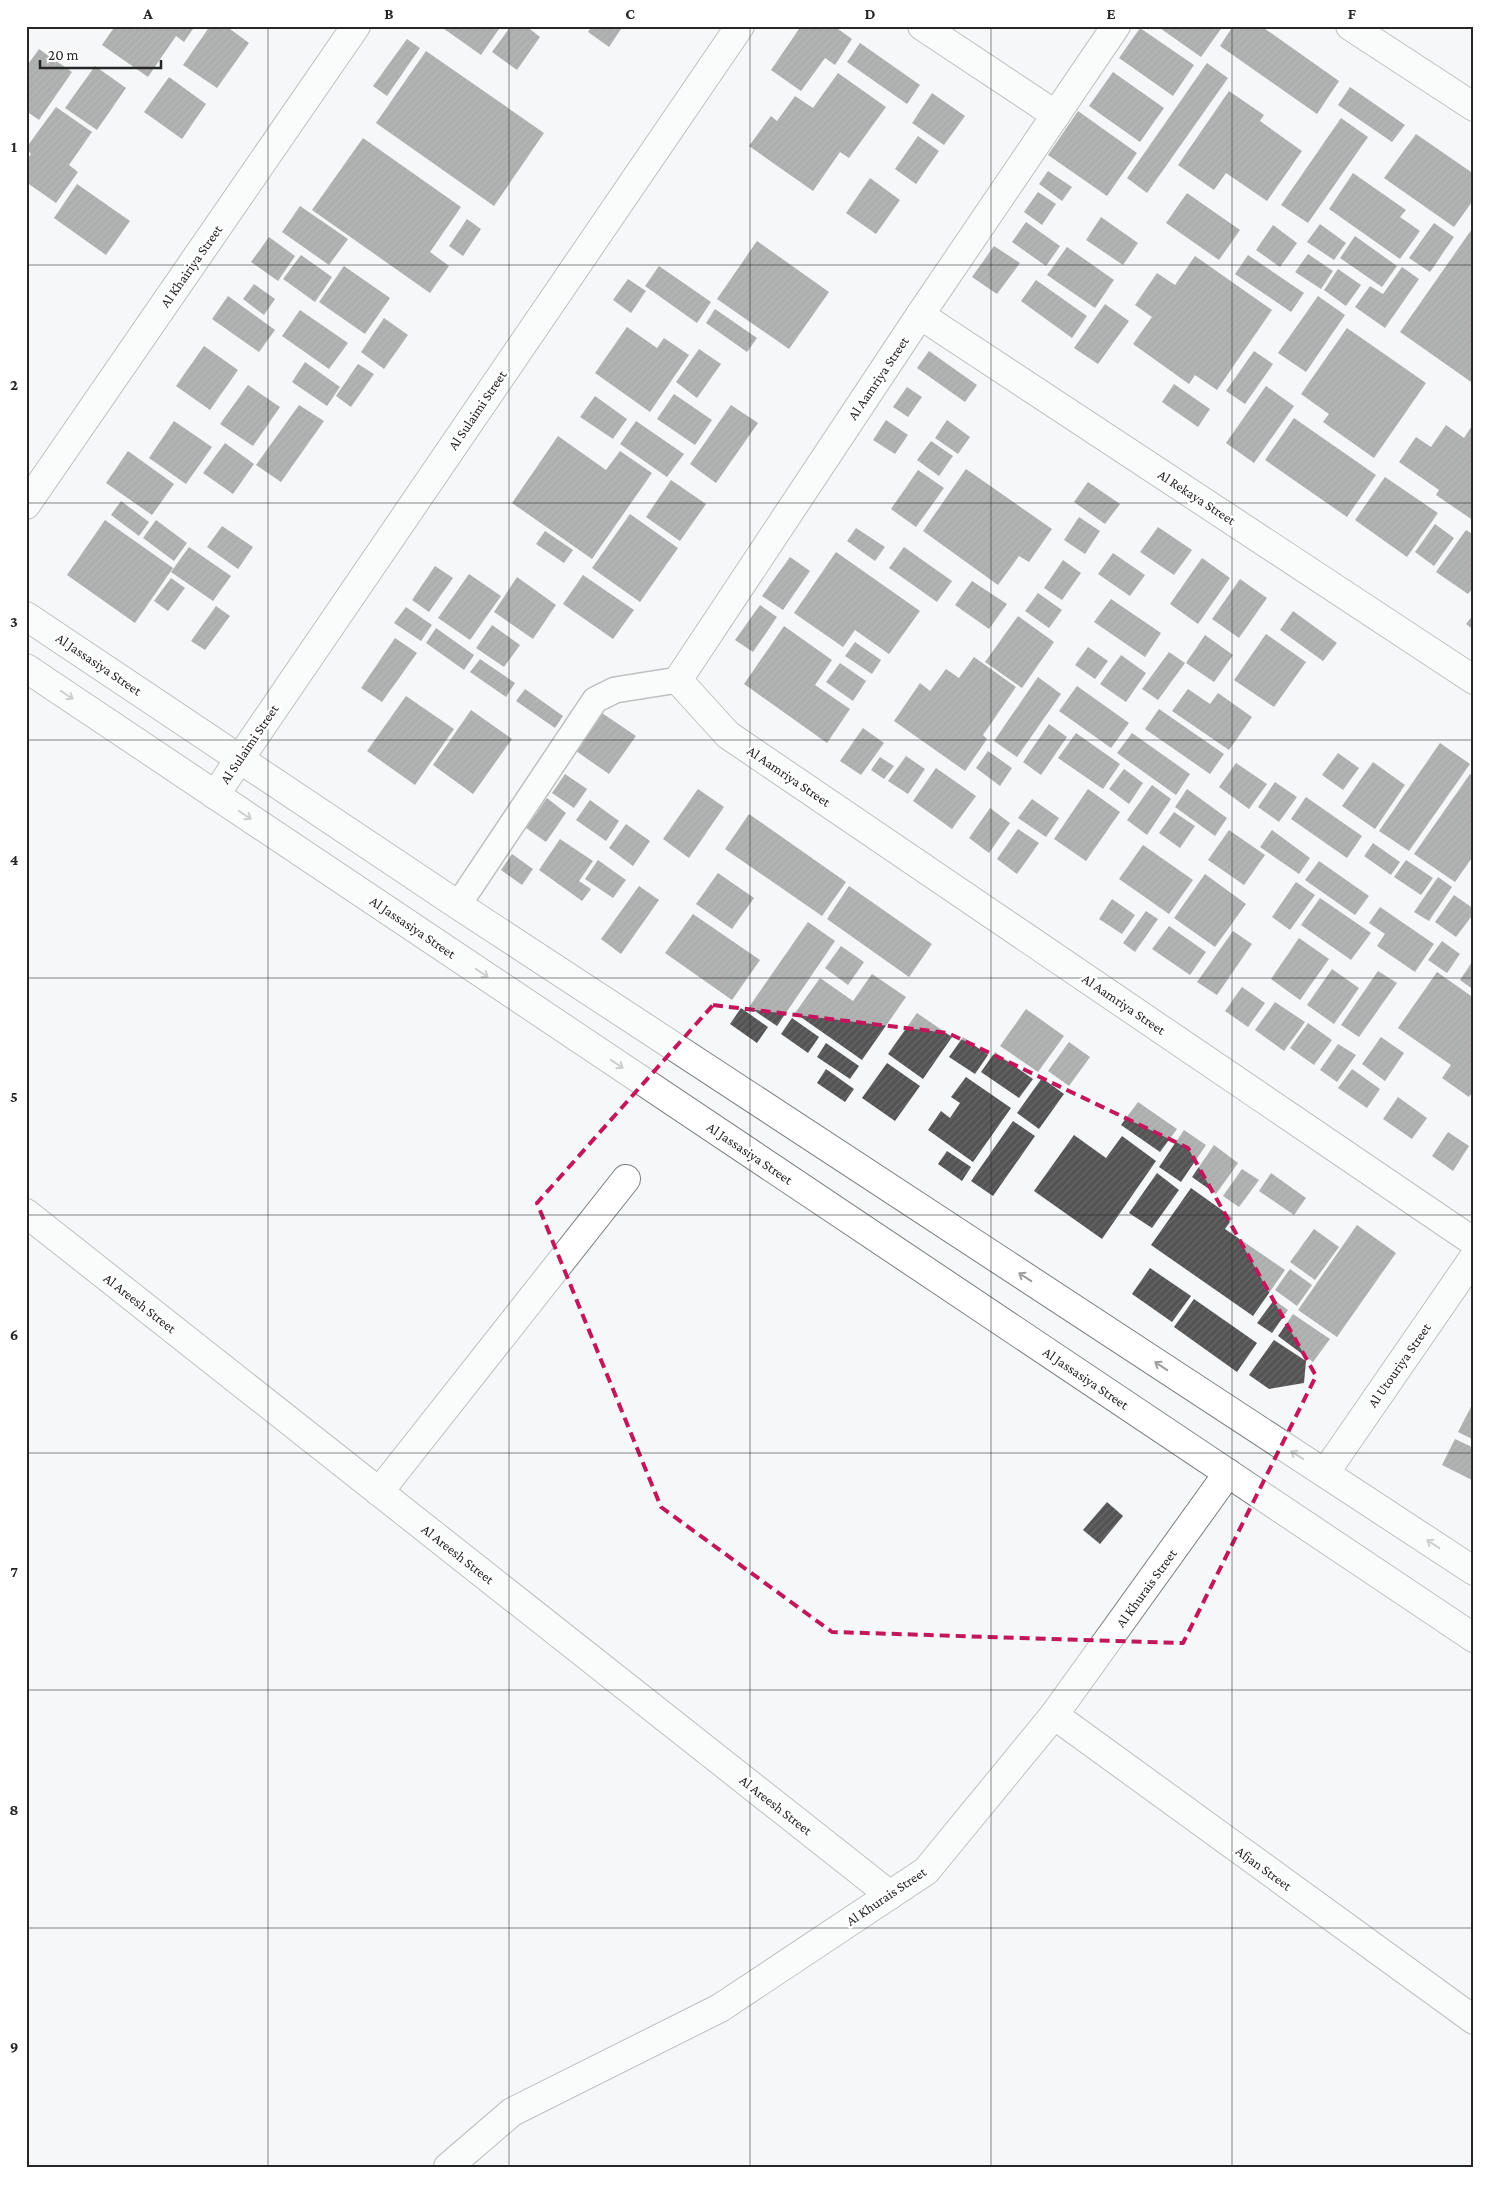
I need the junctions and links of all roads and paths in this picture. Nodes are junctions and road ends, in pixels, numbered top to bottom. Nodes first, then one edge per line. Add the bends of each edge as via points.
1 (356, 26) edge
2 (740, 26) edge
3 (922, 26) edge
4 (1116, 26) edge
5 (1350, 26) edge
6 (1474, 107) edge
7 (1056, 115) junction
8 (920, 315) junction
9 (26, 505) edge
10 (26, 616) edge
11 (26, 668) edge
12 (678, 680) junction
13 (1474, 680) edge
14 (239, 758) junction
15 (215, 795) junction
16 (458, 906) junction
17 (626, 1179) dead end
18 (26, 1213) edge
19 (1474, 1242) edge
20 (1474, 1257) edge
21 (1228, 1473) junction
22 (1325, 1473) junction
23 (379, 1492) junction
24 (1474, 1571) edge
25 (1474, 1638) edge
26 (1054, 1715) junction
27 (890, 1895) junction
28 (1474, 2020) edge
29 (448, 2167) edge

1 - 9 street, Al Khairiya Street
2 - 14 street, Al Sulaimi Street
3 - 7 street
4 - 7 street, Al Aamriya Street
5 - 6 street
7 - 8 street, Al Aamriya Street
8 - 12 street, Al Aamriya Street
8 - 13 street, Al Rekaya Street
10 - 14 street, Al Jassasiya Street
11 -> 15 street, Al Jassasiya Street
12 - 16 lane via 615,690 595,700
12 - 19 street, Al Aamriya Street via 728,735
14 - 15 street, Al Sulaimi Street
14 - 16 street, Al Jassasiya Street
15 -> 21 street, Al Jassasiya Street
22 -> 16 street, Al Jassasiya Street
17 - 23 street
18 - 23 street, Al Areesh Street
20 - 22 street, Al Utouriya Street
21 - 25 street, Al Jassasiya Street
21 - 26 street, Al Khurais Street
24 -> 22 street, Al Jassasiya Street
23 - 27 street, Al Areesh Street
26 - 27 street, Al Khurais Street via 926,1871
26 - 28 street, Afjan Street
27 - 29 street, Al Khurais Street via 720,2008 512,2112

